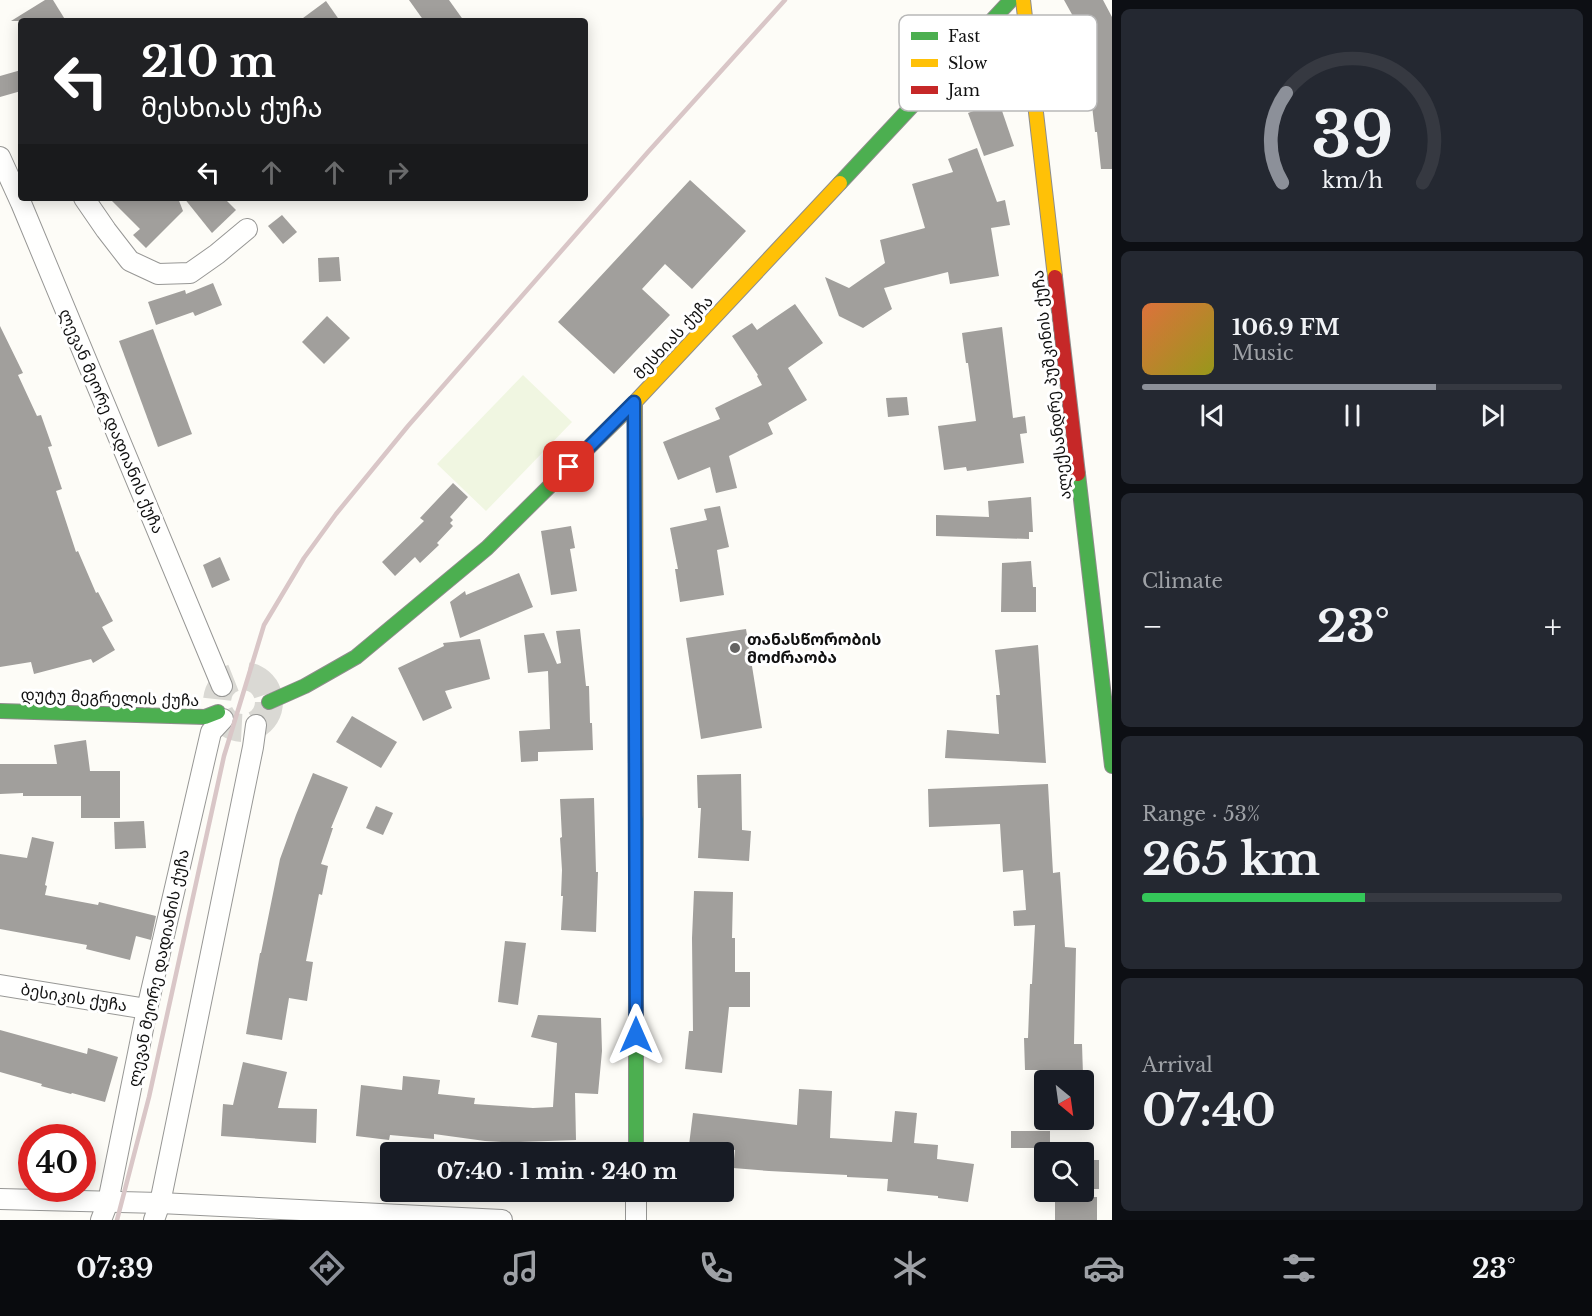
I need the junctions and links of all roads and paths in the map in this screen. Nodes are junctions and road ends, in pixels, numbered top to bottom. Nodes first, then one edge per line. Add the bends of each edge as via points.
1 (1011, 0) edge
2 (1023, 0) edge
3 (997, 15) edge
4 (1025, 15) edge
5 (907, 111) edge
6 (1036, 111) edge
7 (0, 157) edge
8 (18, 185) edge
9 (28, 201) edge
10 (86, 201) edge
11 (247, 229) dead end
12 (634, 402) junction
13 (222, 686) dead end
14 (269, 702) tunnel mouth
15 (0, 711) edge
16 (220, 716) joint
17 (256, 725) dead end
18 (1112, 766) edge
19 (0, 986) edge
20 (147, 1009) junction
21 (636, 1142) edge
22 (0, 1199) edge
23 (636, 1202) edge
24 (105, 1211) edge
25 (157, 1212) edge
26 (502, 1220) edge
27 (636, 1220) edge

1 - 3 street, მესხიას ქუჩა
2 - 4 street, ალექსანდრე პუშკინის ქუჩა
5 - 12 street, მესხიას ქუჩა
6 - 18 street, ალექსანდრე პუშკინის ქუჩა
7 - 8 street, ლევან მეორე დადიანის ქუჩა
9 - 13 street, ლევან მეორე დადიანის ქუჩა
10 - 11 street via 130,261 158,274 190,273
12 - 14 street, მესხიას ქუჩა via 487,548 356,657
12 - 21 street
15 - 16 street, დუტუ მეგრელის ქუჩა
16 - 20 street, ლევან მეორე დადიანის ქუჩა via 211,732
17 - 25 street
19 - 20 street, ბესიკის ქუჩა
20 - 24 street, ლევან მეორე დადიანის ქუჩა
22 - 24 street
23 - 27 street
24 - 25 street
25 - 26 street

